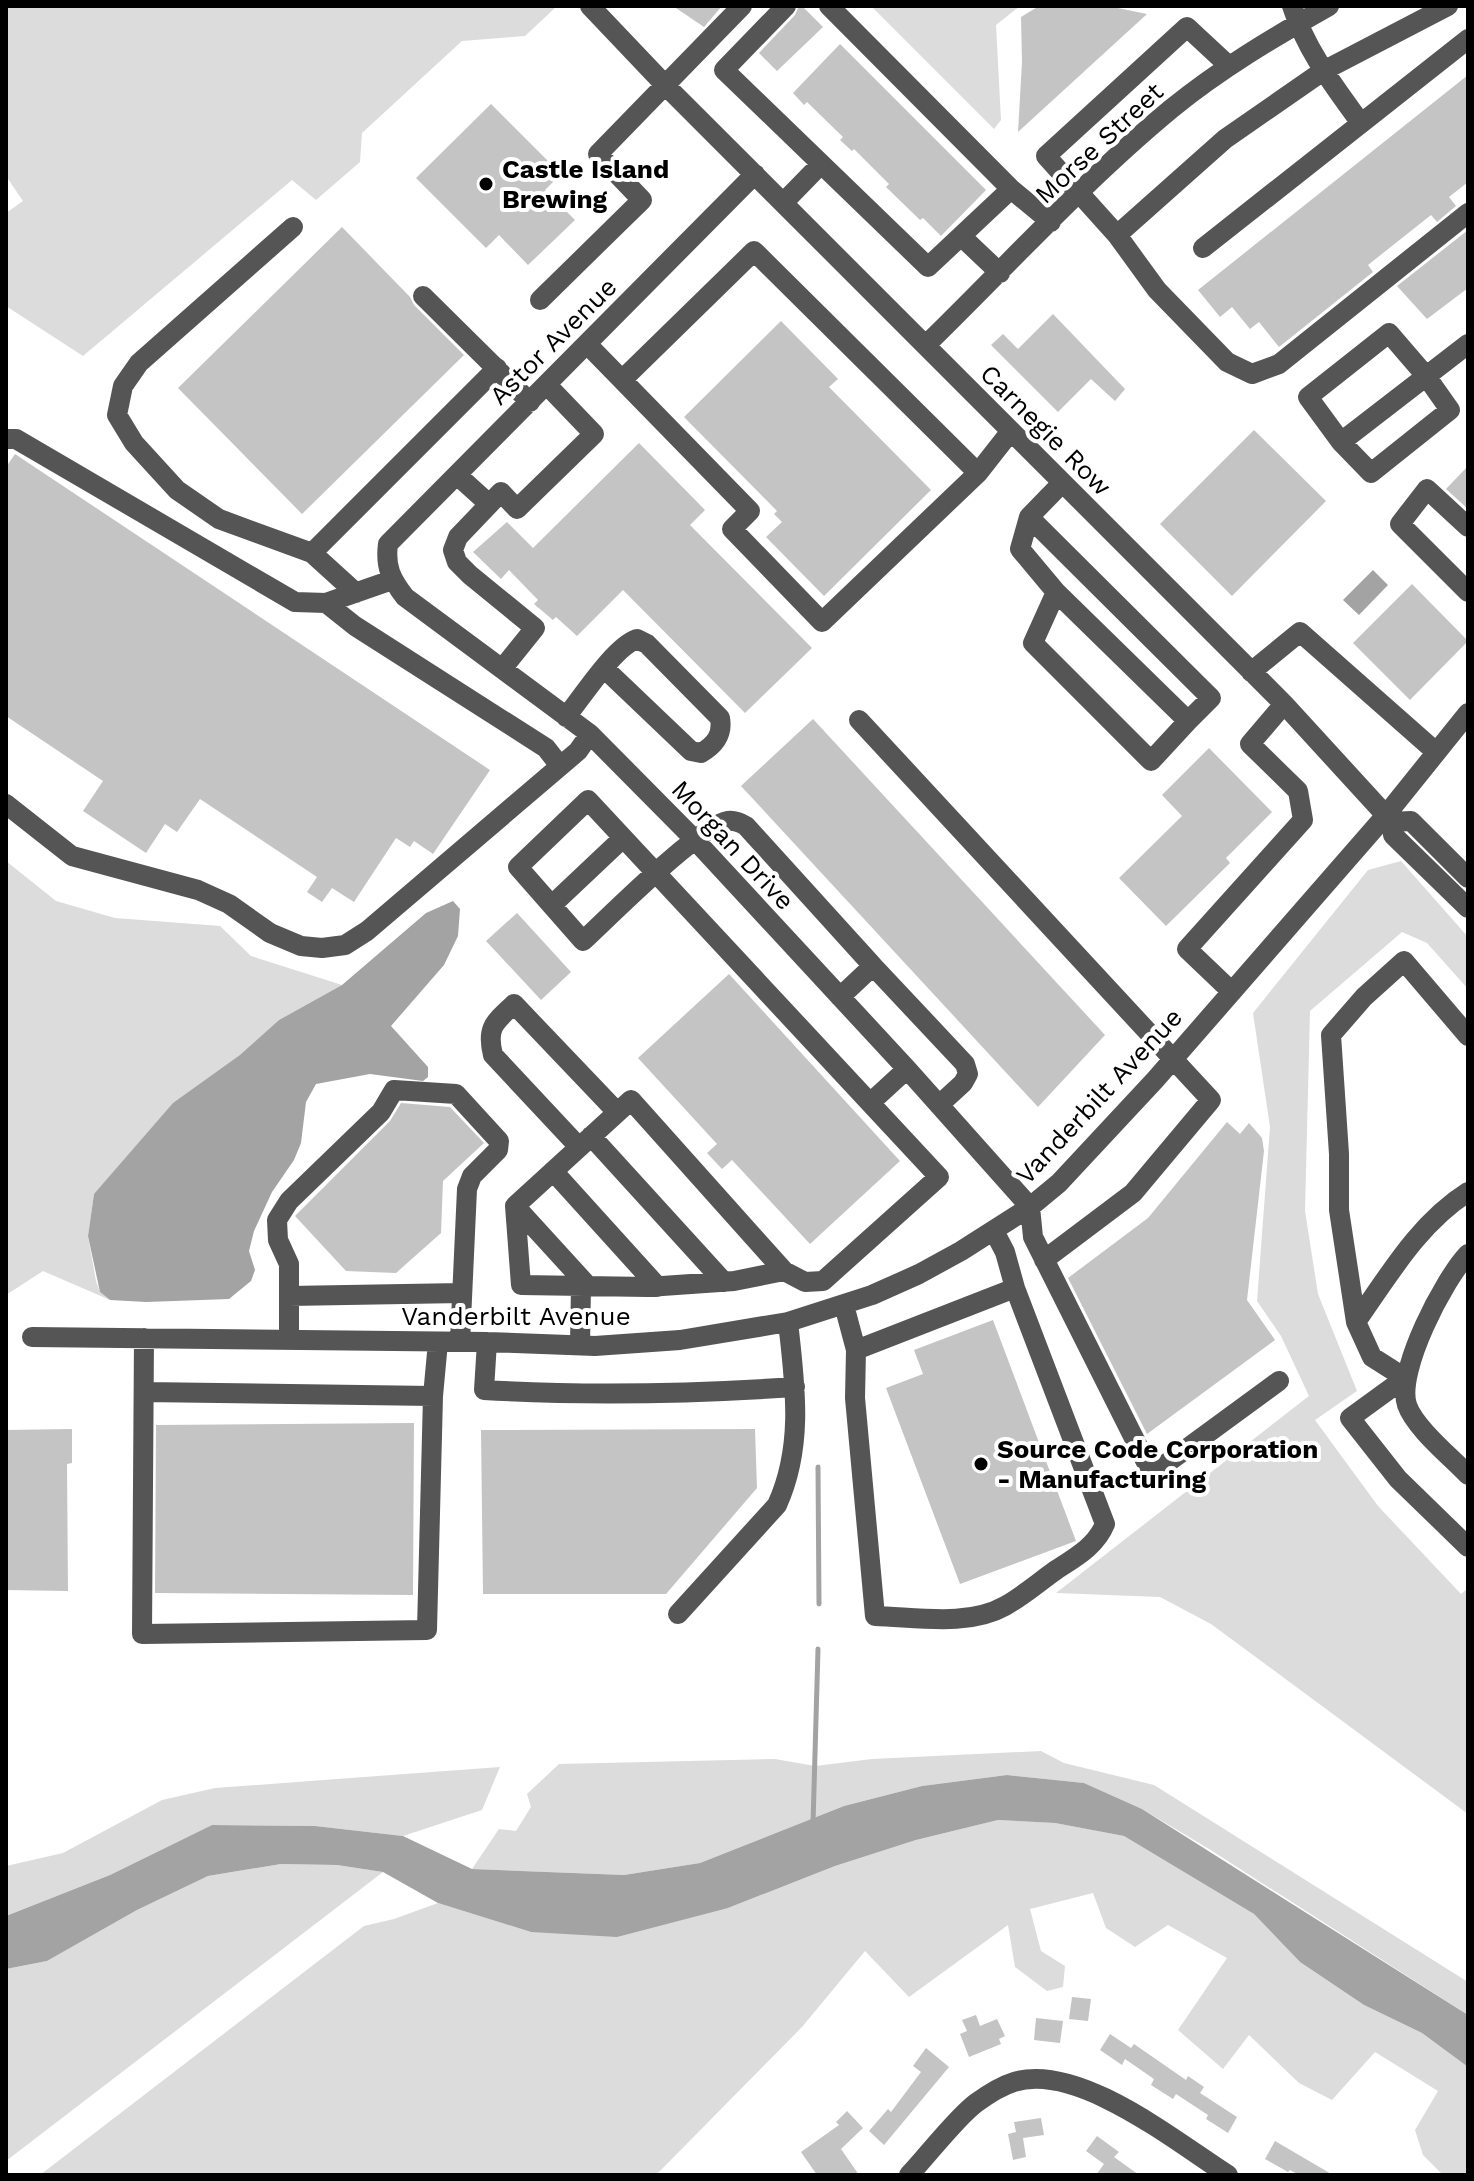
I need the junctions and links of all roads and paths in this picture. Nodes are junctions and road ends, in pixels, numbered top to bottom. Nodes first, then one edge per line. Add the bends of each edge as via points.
1 (590, 6) edge
2 (742, 6) edge
3 (786, 6) edge
4 (829, 6) edge
5 (1329, 6) edge
6 (1448, 6) edge
7 (1295, 15) edge
8 (1468, 39) edge
9 (1229, 66) junction
10 (1323, 71) junction
11 (666, 86) junction
12 (1360, 122) junction
13 (821, 164) junction
14 (755, 174) junction
15 (1011, 189) junction
16 (1079, 194) junction
17 (784, 202) junction
18 (1468, 213) edge
19 (1051, 222) junction
20 (293, 227) dead end
21 (1117, 235) junction
22 (961, 236) junction
23 (1203, 248) dead end
24 (1000, 273) junction
25 (423, 296) dead end
26 (540, 300) dead end
27 (587, 344) junction
28 (1468, 344) edge
29 (926, 345) junction
30 (497, 368) junction
31 (1426, 376) junction
32 (622, 380) junction
33 (547, 385) junction
34 (530, 402) junction
35 (1011, 431) junction
36 (6, 439) edge
37 (1341, 442) junction
38 (978, 473) junction
39 (457, 475) junction
40 (1062, 483) junction
41 (489, 504) junction
42 (1029, 517) junction
43 (1468, 527) edge
44 (312, 553) junction
45 (392, 580) junction
46 (1056, 592) junction
47 (1468, 592) edge
48 (356, 593) junction
49 (326, 603) junction
50 (502, 669) junction
51 (605, 669) junction
52 (1251, 672) junction
53 (1284, 704) junction
54 (566, 717) junction
55 (859, 720) dead end
56 (1188, 721) junction
57 (1465, 727) edge
58 (590, 734) junction
59 (1436, 752) junction
60 (560, 766) junction
61 (6, 804) edge
62 (1389, 818) junction
63 (623, 838) junction
64 (695, 840) junction
65 (656, 873) junction
66 (1468, 878) edge
67 (552, 905) junction
68 (1468, 908) edge
69 (873, 966) junction
70 (1231, 991) junction
71 (840, 997) junction
72 (1468, 1036) edge
73 (1174, 1058) junction
74 (907, 1069) junction
75 (870, 1103) junction
76 (939, 1105) junction
77 (617, 1112) junction
78 (585, 1142) junction
79 (553, 1171) junction
80 (1468, 1192) edge
81 (515, 1206) junction
82 (1030, 1207) junction
83 (994, 1231) junction
84 (1468, 1254) edge
85 (1044, 1260) junction
86 (784, 1271) junction
87 (823, 1281) junction
88 (724, 1282) junction
89 (584, 1286) junction
90 (658, 1287) junction
91 (1015, 1288) junction
92 (462, 1293) junction
93 (289, 1296) junction
94 (838, 1307) junction
95 (788, 1322) junction
96 (1356, 1322) junction
97 (32, 1337) dead end
98 (144, 1338) junction
99 (289, 1340) junction
100 (438, 1342) junction
101 (460, 1342) junction
102 (487, 1342) junction
103 (580, 1345) junction
104 (856, 1350) junction
105 (1405, 1378) junction
106 (1279, 1381) dead end
107 (795, 1387) junction
108 (144, 1392) junction
109 (433, 1396) junction
110 (1468, 1475) edge
111 (1468, 1547) edge
112 (678, 1614) dead end
113 (909, 2175) edge
114 (1228, 2175) edge

1 - 11 street, Carnegie Row
2 - 11 street
3 - 13 street via 724,70
4 - 15 street
5 - 7 street, Morse Street
6 - 10 street
7 - 9 street, Morse Street
7 - 10 street
8 - 12 street
9 - 16 street, Morse Street via 1172,108
9 - 16 street via 1187,27 1046,156
10 - 12 street
10 - 21 street via 1225,139
11 - 14 street, Carnegie Row
11 - 26 street via 598,154 642,200
12 - 23 street
13 - 17 street
13 - 22 street via 928,267
14 - 17 street, Carnegie Row
14 - 27 street, Astor Avenue
15 - 19 street
15 - 22 street
16 - 19 street, Morse Street
16 - 21 street
17 - 29 street, Carnegie Row
18 - 21 street via 1279,364 1252,374 1227,362 1157,290
19 - 24 street, Morse Street
20 - 44 street via 139,363 123,386 117,415 134,443 177,490 219,519
22 - 24 street
24 - 29 street, Morse Street
25 - 30 street
27 - 32 street
27 - 33 street, Astor Avenue
28 - 31 street
29 - 35 street, Carnegie Row
30 - 34 street
30 - 44 street
31 - 37 street
31 - 37 street via 1450,410 1371,473
31 - 37 street via 1389,333 1308,397
32 - 38 street via 754,251
32 - 38 street via 750,511 732,529 822,622
33 - 34 street, Astor Avenue
33 - 41 street via 594,434 517,509 501,492
34 - 39 street, Astor Avenue
35 - 38 street
35 - 40 street, Carnegie Row
36 - 49 street via 16,439 295,602
39 - 41 street
39 - 45 street, Astor Avenue via 388,544
40 - 42 street
40 - 52 street, Carnegie Row
41 - 50 street via 458,537 453,550 463,569 535,628
42 - 46 street via 1020,549
42 - 56 street via 1211,698
43 - 47 street via 1427,489 1400,524
44 - 48 street
45 - 48 street
45 - 50 street, Morgan Drive via 405,597
46 - 56 street
46 - 56 street via 1033,643 1151,761
48 - 49 street
49 - 60 street via 546,748
50 - 54 street, Morgan Drive
51 - 51 street via 627,643 637,639 647,644 720,718 719,738 701,753 691,751
51 - 54 street
52 - 53 street, Carnegie Row
52 - 59 street via 1300,632
53 - 62 street, Carnegie Row
53 - 70 street via 1250,744 1298,791 1303,820 1187,949
54 - 58 street, Morgan Drive
55 - 73 street
57 - 59 street, Vanderbilt Avenue
58 - 60 street
58 - 64 street, Morgan Drive
59 - 62 street, Vanderbilt Avenue
60 - 61 street via 367,931 345,945 322,948 270,933 198,890 72,856
62 - 66 street via 1411,821
62 - 68 street, Carnegie Row via 1393,835
62 - 70 street, Vanderbilt Avenue
63 - 65 street
63 - 67 street
63 - 67 street via 588,800 518,867
64 - 65 street
64 - 69 street via 727,821 746,826
64 - 71 street, Morgan Drive
65 - 67 street via 583,941
65 - 75 street
69 - 71 street
69 - 76 street via 965,1064 968,1074 963,1083
70 - 73 street, Vanderbilt Avenue
71 - 74 street, Morgan Drive
72 - 96 street via 1404,961 1331,1035 1339,1210
73 - 82 street, Vanderbilt Avenue via 1059,1183
73 - 85 street via 1211,1100 1133,1193
74 - 75 street
74 - 76 street, Morgan Drive
75 - 87 street via 939,1177
76 - 82 street, Morgan Drive
77 - 78 street
77 - 78 street via 514,1004 503,1014 492,1025 493,1055
77 - 86 street via 631,1100
78 - 79 street
78 - 88 street
79 - 81 street
79 - 90 street
80 - 96 street via 1447,1205 1407,1249
81 - 89 street
81 - 89 street via 521,1285
82 - 83 street, Vanderbilt Avenue
82 - 85 street via 1033,1237
83 - 91 street
83 - 94 street, Vanderbilt Avenue via 919,1274
84 - 105 street via 1439,1294
85 - 106 street via 1152,1474
86 - 87 street via 805,1282
86 - 88 street
87 - 94 street
88 - 90 street
89 - 90 street
89 - 103 street
91 - 104 street
91 - 104 street via 1105,1524 1087,1549 989,1613 964,1618 875,1616 855,1398
92 - 93 street
92 - 93 street via 467,1189 472,1176 498,1150 499,1141 456,1094 394,1090 381,1112 289,1201 277,1220 278,1240 289,1264
92 - 101 street
93 - 99 street
94 - 95 street, Vanderbilt Avenue
94 - 104 street
95 - 103 street, Vanderbilt Avenue via 680,1340
95 - 107 street
96 - 105 street via 1372,1357
97 - 98 street, Vanderbilt Avenue
98 - 99 street, Vanderbilt Avenue
98 - 108 street
99 - 100 street, Vanderbilt Avenue
100 - 101 street, Vanderbilt Avenue
100 - 109 street
101 - 102 street, Vanderbilt Avenue
102 - 103 street, Vanderbilt Avenue
102 - 107 street via 484,1390 708,1393
105 - 110 street via 1407,1407 1416,1421
105 - 111 street via 1350,1418 1398,1479
107 - 112 street via 796,1442 777,1505
108 - 109 street
108 - 109 street via 142,1634 427,1630
113 - 114 street via 973,2105 1015,2081 1046,2079 1110,2099

